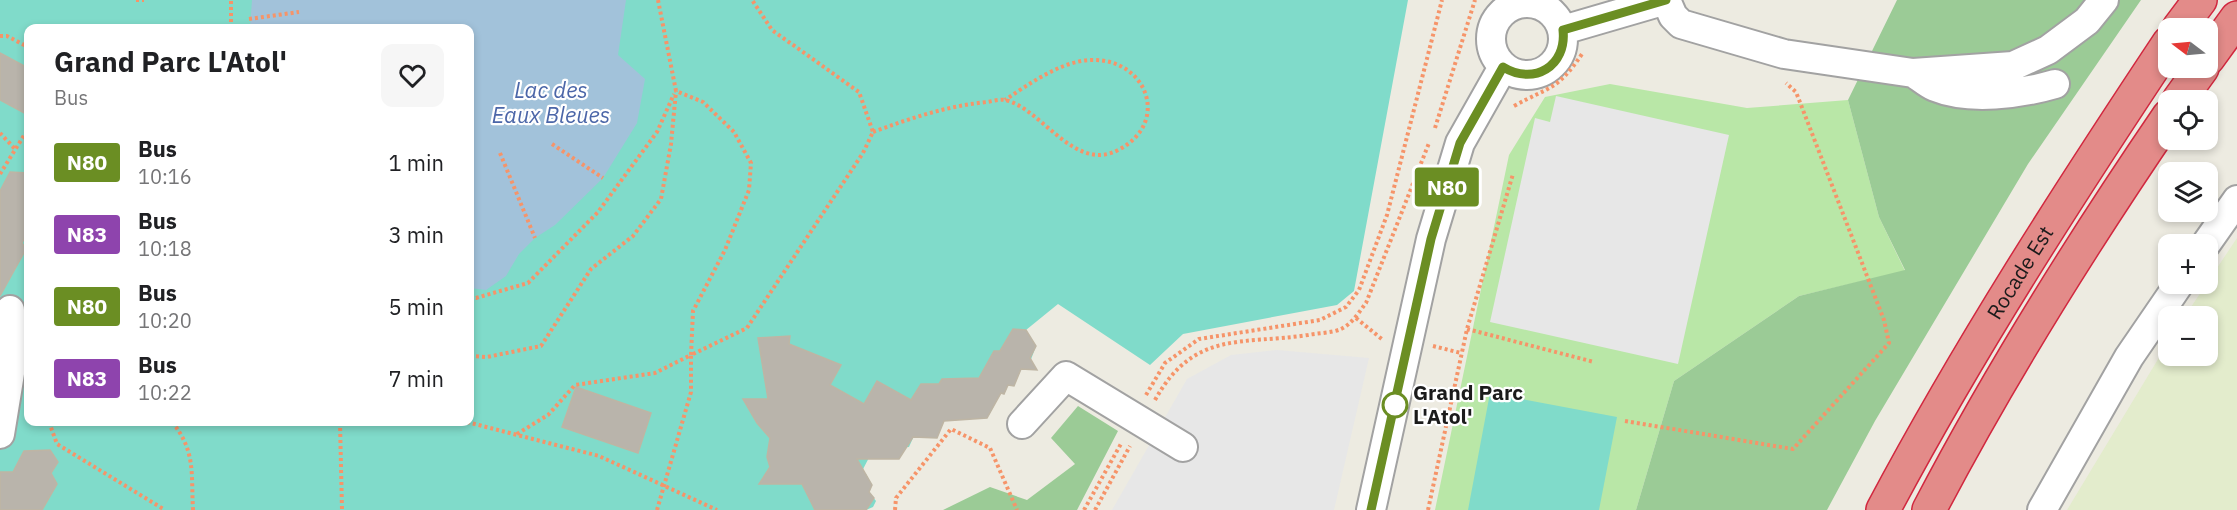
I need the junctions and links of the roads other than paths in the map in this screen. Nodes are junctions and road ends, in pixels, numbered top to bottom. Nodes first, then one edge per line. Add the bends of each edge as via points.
1 (1666, 0) edge
2 (2104, 0) edge
3 (2200, 0) edge
4 (1508, 3) edge
5 (2186, 18) edge
6 (2237, 18) edge
7 (1563, 30) junction
8 (2218, 44) edge
9 (2158, 60) edge
10 (1503, 67) junction
11 (1913, 73) junction
12 (2055, 84) dead end
13 (2158, 133) edge
14 (2237, 200) edge
15 (2213, 234) edge
16 (2173, 294) edge
17 (10, 310) dead end
18 (1022, 424) dead end
19 (0, 434) edge
20 (1182, 447) dead end
21 (1371, 510) edge
22 (1883, 510) edge
23 (1929, 510) edge
24 (2042, 510) edge

1 - 7 street
1 - 11 street via 1681,24 1784,54
2 - 11 street via 2087,21 2048,50 2013,66
3 - 5 highway
4 - 7 street via 1542,5 1559,20
4 - 10 street via 1491,35 1496,58
6 - 8 highway
7 - 10 street via 1561,53 1547,70 1524,76
9 - 22 highway, Rocade Est via 2041,237 1940,405
10 - 21 street via 1460,143 1434,229
11 - 12 street via 1935,87 1958,92 2011,94
13 - 23 highway, Rocade Est via 2078,254
14 - 15 street
16 - 24 street via 2129,357
17 - 19 street via 11,367
18 - 20 street via 1066,376

